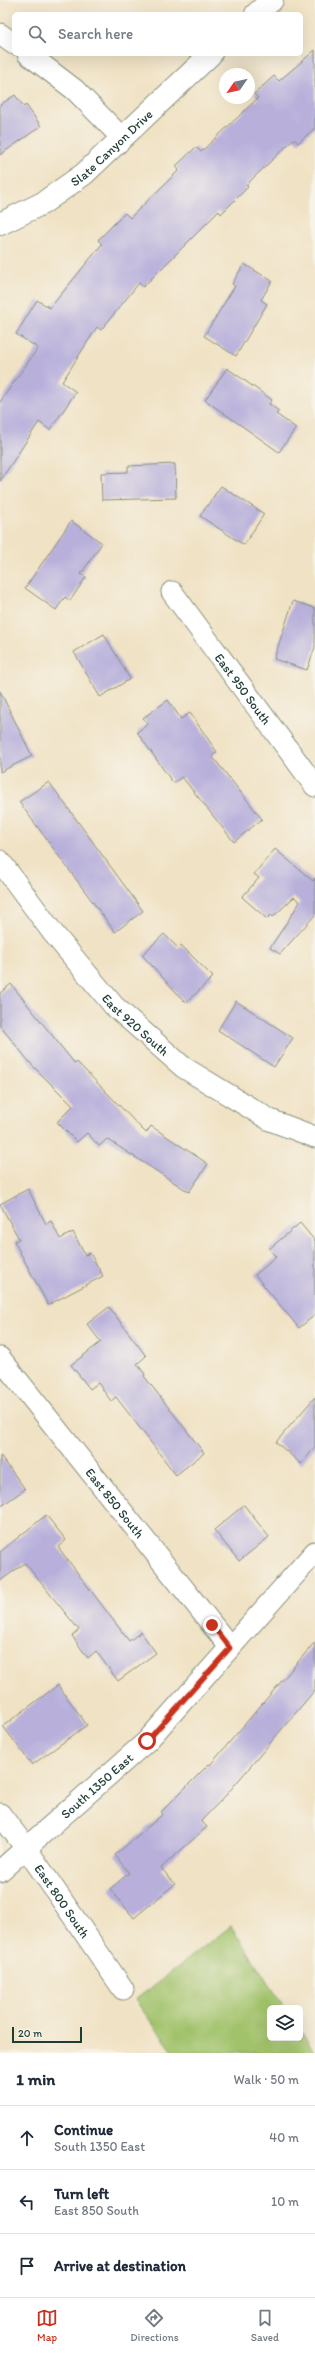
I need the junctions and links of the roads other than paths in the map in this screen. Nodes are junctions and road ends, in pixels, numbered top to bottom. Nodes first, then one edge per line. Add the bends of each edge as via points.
1 (272, 0) edge
2 (258, 12) edge
3 (0, 34) edge
4 (12, 43) edge
5 (31, 56) edge
6 (208, 56) edge
7 (122, 138) junction
8 (0, 224) edge
9 (172, 592) dead end
10 (314, 783) edge
11 (0, 861) edge
12 (315, 1137) edge
13 (0, 1358) edge
14 (315, 1552) edge
15 (230, 1648) junction
16 (0, 1814) edge
17 (26, 1848) junction
18 (0, 1871) edge
19 (123, 1989) dead end

1 - 2 street
3 - 4 street
5 - 7 street via 75,90
6 - 7 street, Slate Canyon Drive
7 - 8 street, Slate Canyon Drive via 84,174 44,204
9 - 10 street, East 950 South
11 - 12 street, East 920 South via 53,932 114,1006 183,1066 270,1120
13 - 15 street, East 850 South
14 - 15 street, South 1350 East
15 - 17 street, South 1350 East via 147,1741
16 - 17 street, East 800 South
17 - 18 street, South 1350 East
17 - 19 street, East 800 South

